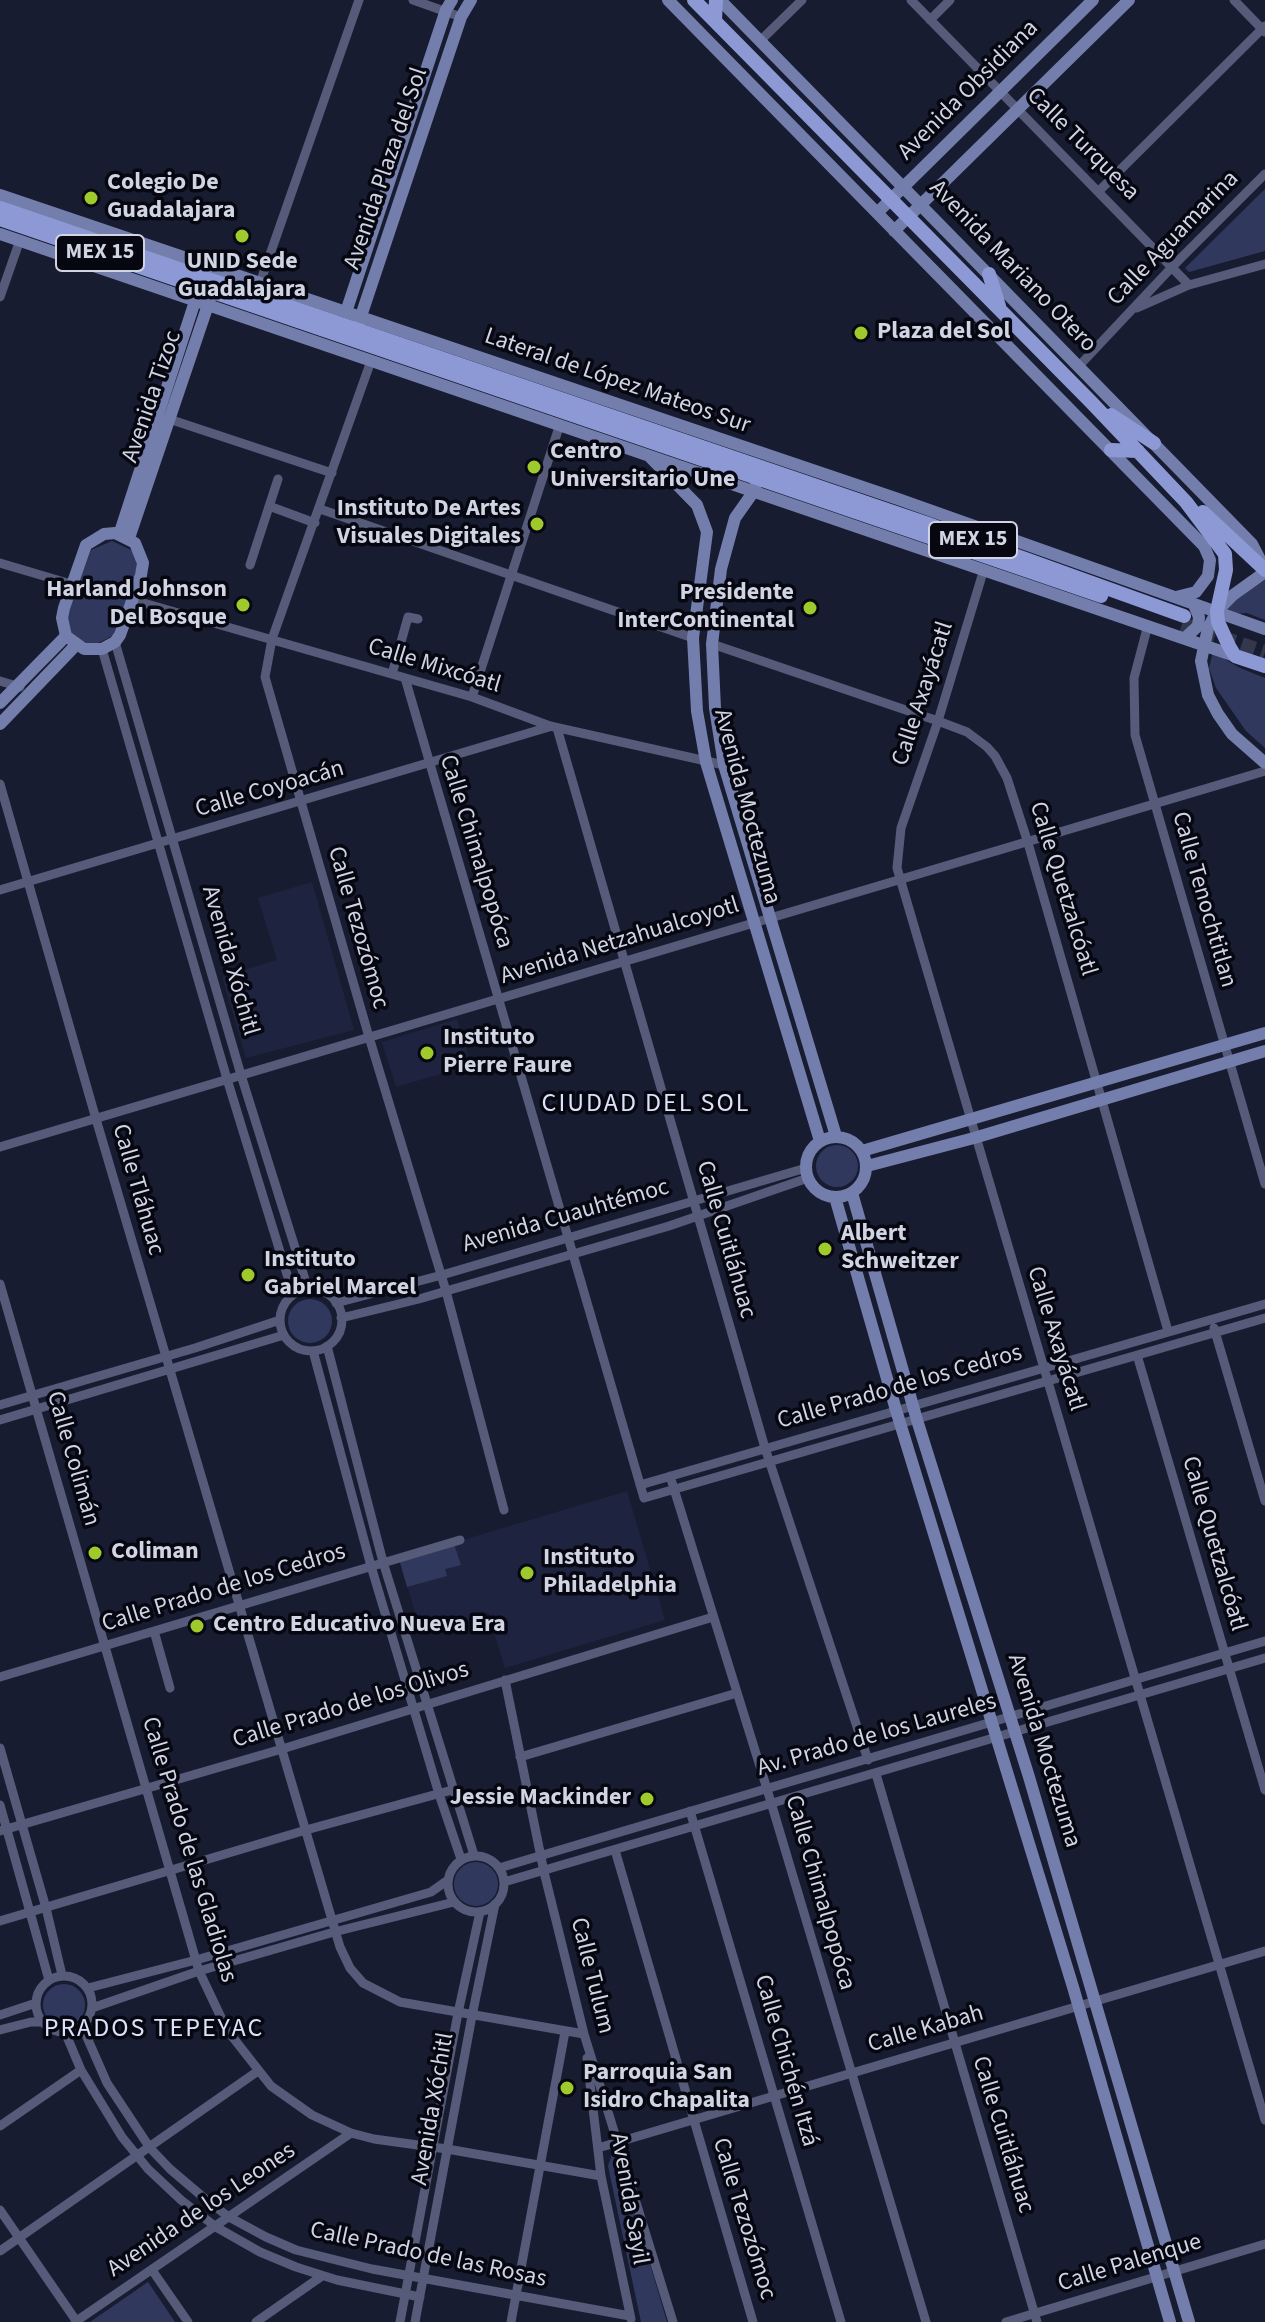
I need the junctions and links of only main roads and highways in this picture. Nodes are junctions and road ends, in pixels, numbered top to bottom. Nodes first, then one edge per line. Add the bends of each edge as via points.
1 (694, 0) edge
2 (718, 0) edge
3 (715, 21) junction
4 (0, 208) edge
5 (0, 219) edge
6 (989, 274) road end
7 (208, 285) junction
8 (1000, 310) junction
9 (1092, 403) junction
10 (1154, 443) road end
11 (1111, 450) road end
12 (1138, 451) junction
13 (1186, 502) junction
14 (1265, 570) edge
15 (1186, 621) tunnel mouth
16 (1235, 656) joint
17 (1265, 666) edge

1 - 3 main road, Avenida Mariano Otero
2 - 3 main road
3 - 8 main road, Avenida Mariano Otero
4 - 7 main road, MEX 15
5 - 7 main road, MEX 15
6 - 8 main road
7 - 15 main road, MEX 15
8 - 9 main road, Avenida Mariano Otero
9 - 10 main road
9 - 12 main road, Avenida Mariano Otero
11 - 12 main road
12 - 13 main road, Avenida Mariano Otero
13 - 14 main road, Avenida Mariano Otero
13 - 16 main road, Avenida Mariano Otero via 1225,554 1217,611
16 - 17 main road, Lateral de López Mateos Sur

